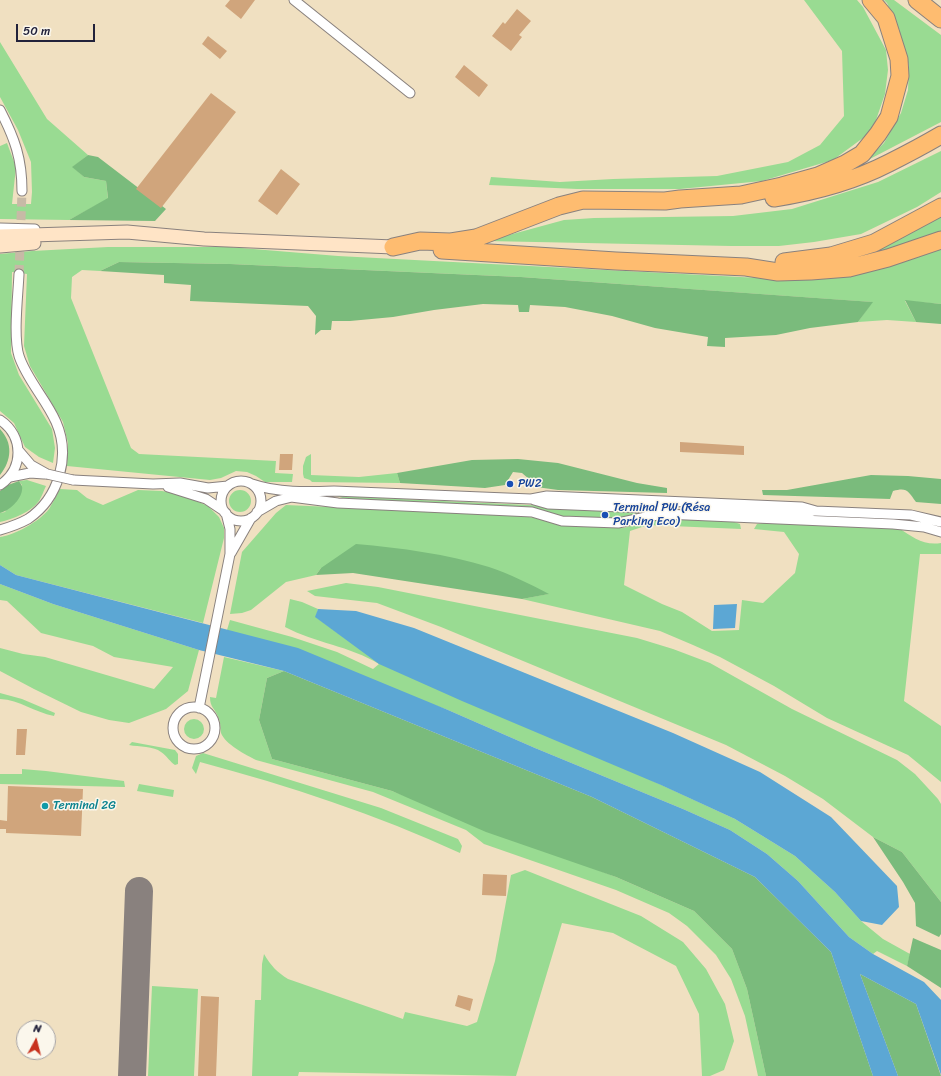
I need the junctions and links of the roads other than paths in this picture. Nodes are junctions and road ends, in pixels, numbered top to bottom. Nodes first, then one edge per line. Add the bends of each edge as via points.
1 (294, 0) edge
2 (871, 0) edge
3 (917, 0) edge
4 (941, 19) edge
5 (410, 93) dead end
6 (0, 110) edge
7 (941, 135) edge
8 (22, 191) tunnel mouth
9 (665, 201) junction
10 (941, 207) edge
11 (0, 228) edge
12 (127, 232) junction
13 (0, 236) edge
14 (204, 239) junction
15 (941, 240) edge
16 (0, 246) edge
17 (393, 247) junction
18 (746, 267) junction
19 (19, 274) tunnel mouth
20 (0, 420) edge
21 (19, 451) junction
22 (47, 474) junction
23 (10, 477) junction
24 (153, 484) junction
25 (252, 484) junction
26 (0, 485) edge
27 (228, 486) junction
28 (310, 492) junction
29 (291, 497) junction
30 (225, 512) junction
31 (254, 515) junction
32 (941, 522) edge
33 (0, 530) edge
34 (941, 532) edge
35 (230, 554) junction
36 (199, 708) junction

1 - 5 street
2 - 9 highway via 886,18 899,59 900,76 889,117 862,154 818,176 782,186 741,194
3 - 4 highway
6 - 8 street via 16,145
7 - 9 highway via 888,164 854,178 799,194 738,204 680,205
9 - 17 highway via 583,200 559,206 476,238 451,242 420,241
10 - 18 highway via 874,243 831,256
11 - 12 street
12 - 13 main road
12 - 14 main road
14 - 16 main road
14 - 17 main road
15 - 18 highway via 849,268 778,272
17 - 18 highway
19 - 33 street via 16,338 19,355 25,372 56,421 62,442 62,463 54,488 43,505 15,526
20 - 21 street via 12,431
21 - 22 street via 31,465
21 - 23 street via 15,469
22 - 23 street via 30,473
22 - 24 street, bridge via 73,480
23 - 26 street
24 - 27 street via 180,483 208,488
24 - 30 street via 206,499
25 - 27 street via 239,481
25 - 28 street via 274,490
25 - 31 street via 260,494 261,500 260,507
27 - 30 street via 222,498
28 - 29 street
28 - 32 street via 531,499 547,496 802,507 911,515
29 - 31 street via 276,501
29 - 34 street via 338,503 532,512 562,521 618,523 664,514 893,524 924,527
30 - 31 street via 235,520
30 - 35 street via 230,529
31 - 35 street
35 - 36 street
36 - 36 street via 182,711 175,721 175,737 189,749 207,745 214,735 214,721

